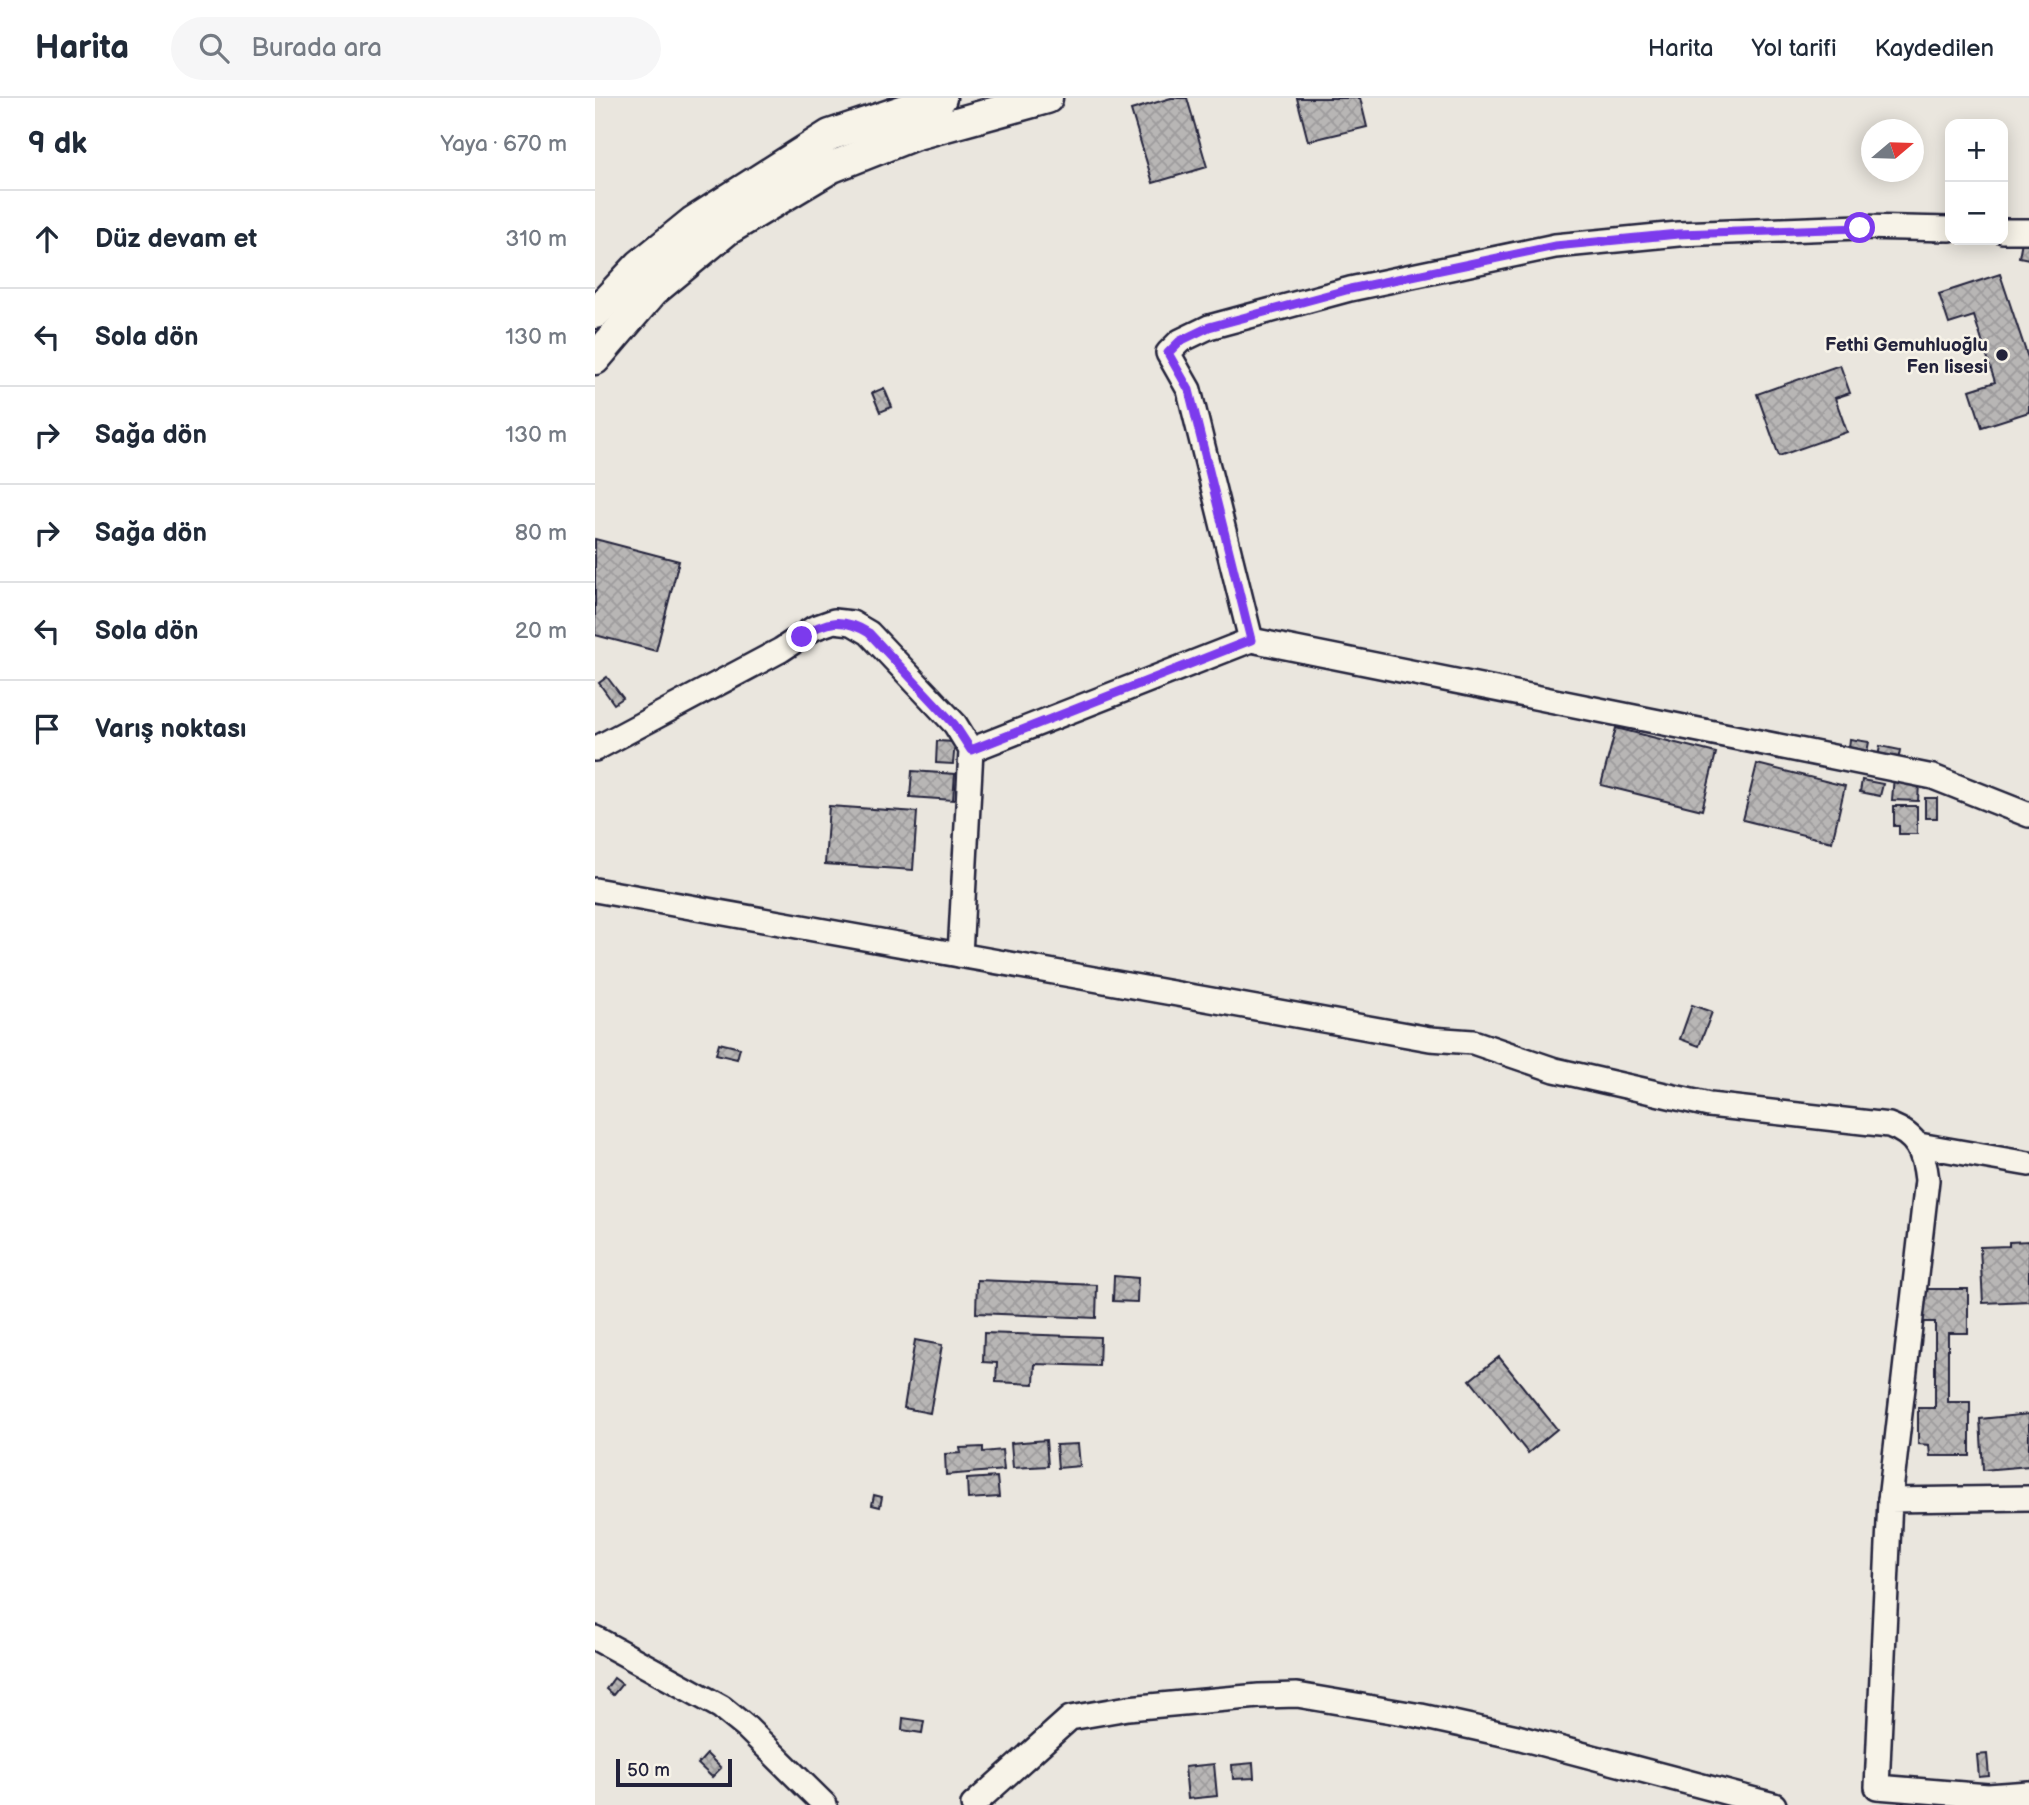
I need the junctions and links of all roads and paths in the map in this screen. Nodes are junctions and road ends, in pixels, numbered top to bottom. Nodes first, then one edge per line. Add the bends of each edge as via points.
1 (941, 98) edge
2 (1047, 98) edge
3 (1945, 229) edge
4 (2008, 231) edge
5 (2029, 231) edge
6 (595, 313) edge
7 (595, 359) edge
8 (1251, 640) junction
9 (595, 749) edge
10 (971, 750) junction
11 (2029, 815) edge
12 (595, 890) edge
13 (960, 955) junction
14 (1919, 1145) junction
15 (2029, 1164) edge
16 (2029, 1498) edge
17 (1890, 1500) junction
18 (595, 1638) edge
19 (2029, 1793) edge
20 (825, 1805) edge
21 (973, 1805) edge
22 (1775, 1805) edge

1 - 6 main road via 830,135 694,222 640,265
2 - 7 main road via 913,135 832,167 727,230 652,292
3 - 8 street via 1678,234 1586,242 1350,289 1209,327 1180,341 1168,353 1189,390
4 - 5 street
8 - 10 street
8 - 11 street via 1933,777
9 - 10 street via 834,621 852,623 869,633 954,724
10 - 13 street
12 - 13 street
13 - 14 street via 1430,1039 1473,1042 1555,1070 1709,1105 1889,1125 1905,1130
14 - 15 street
14 - 17 street via 1927,1180
16 - 17 street
17 - 19 street via 1877,1787 1988,1796
18 - 20 street via 721,1707
21 - 22 street via 1070,1718 1128,1708 1285,1695 1421,1716 1517,1737

